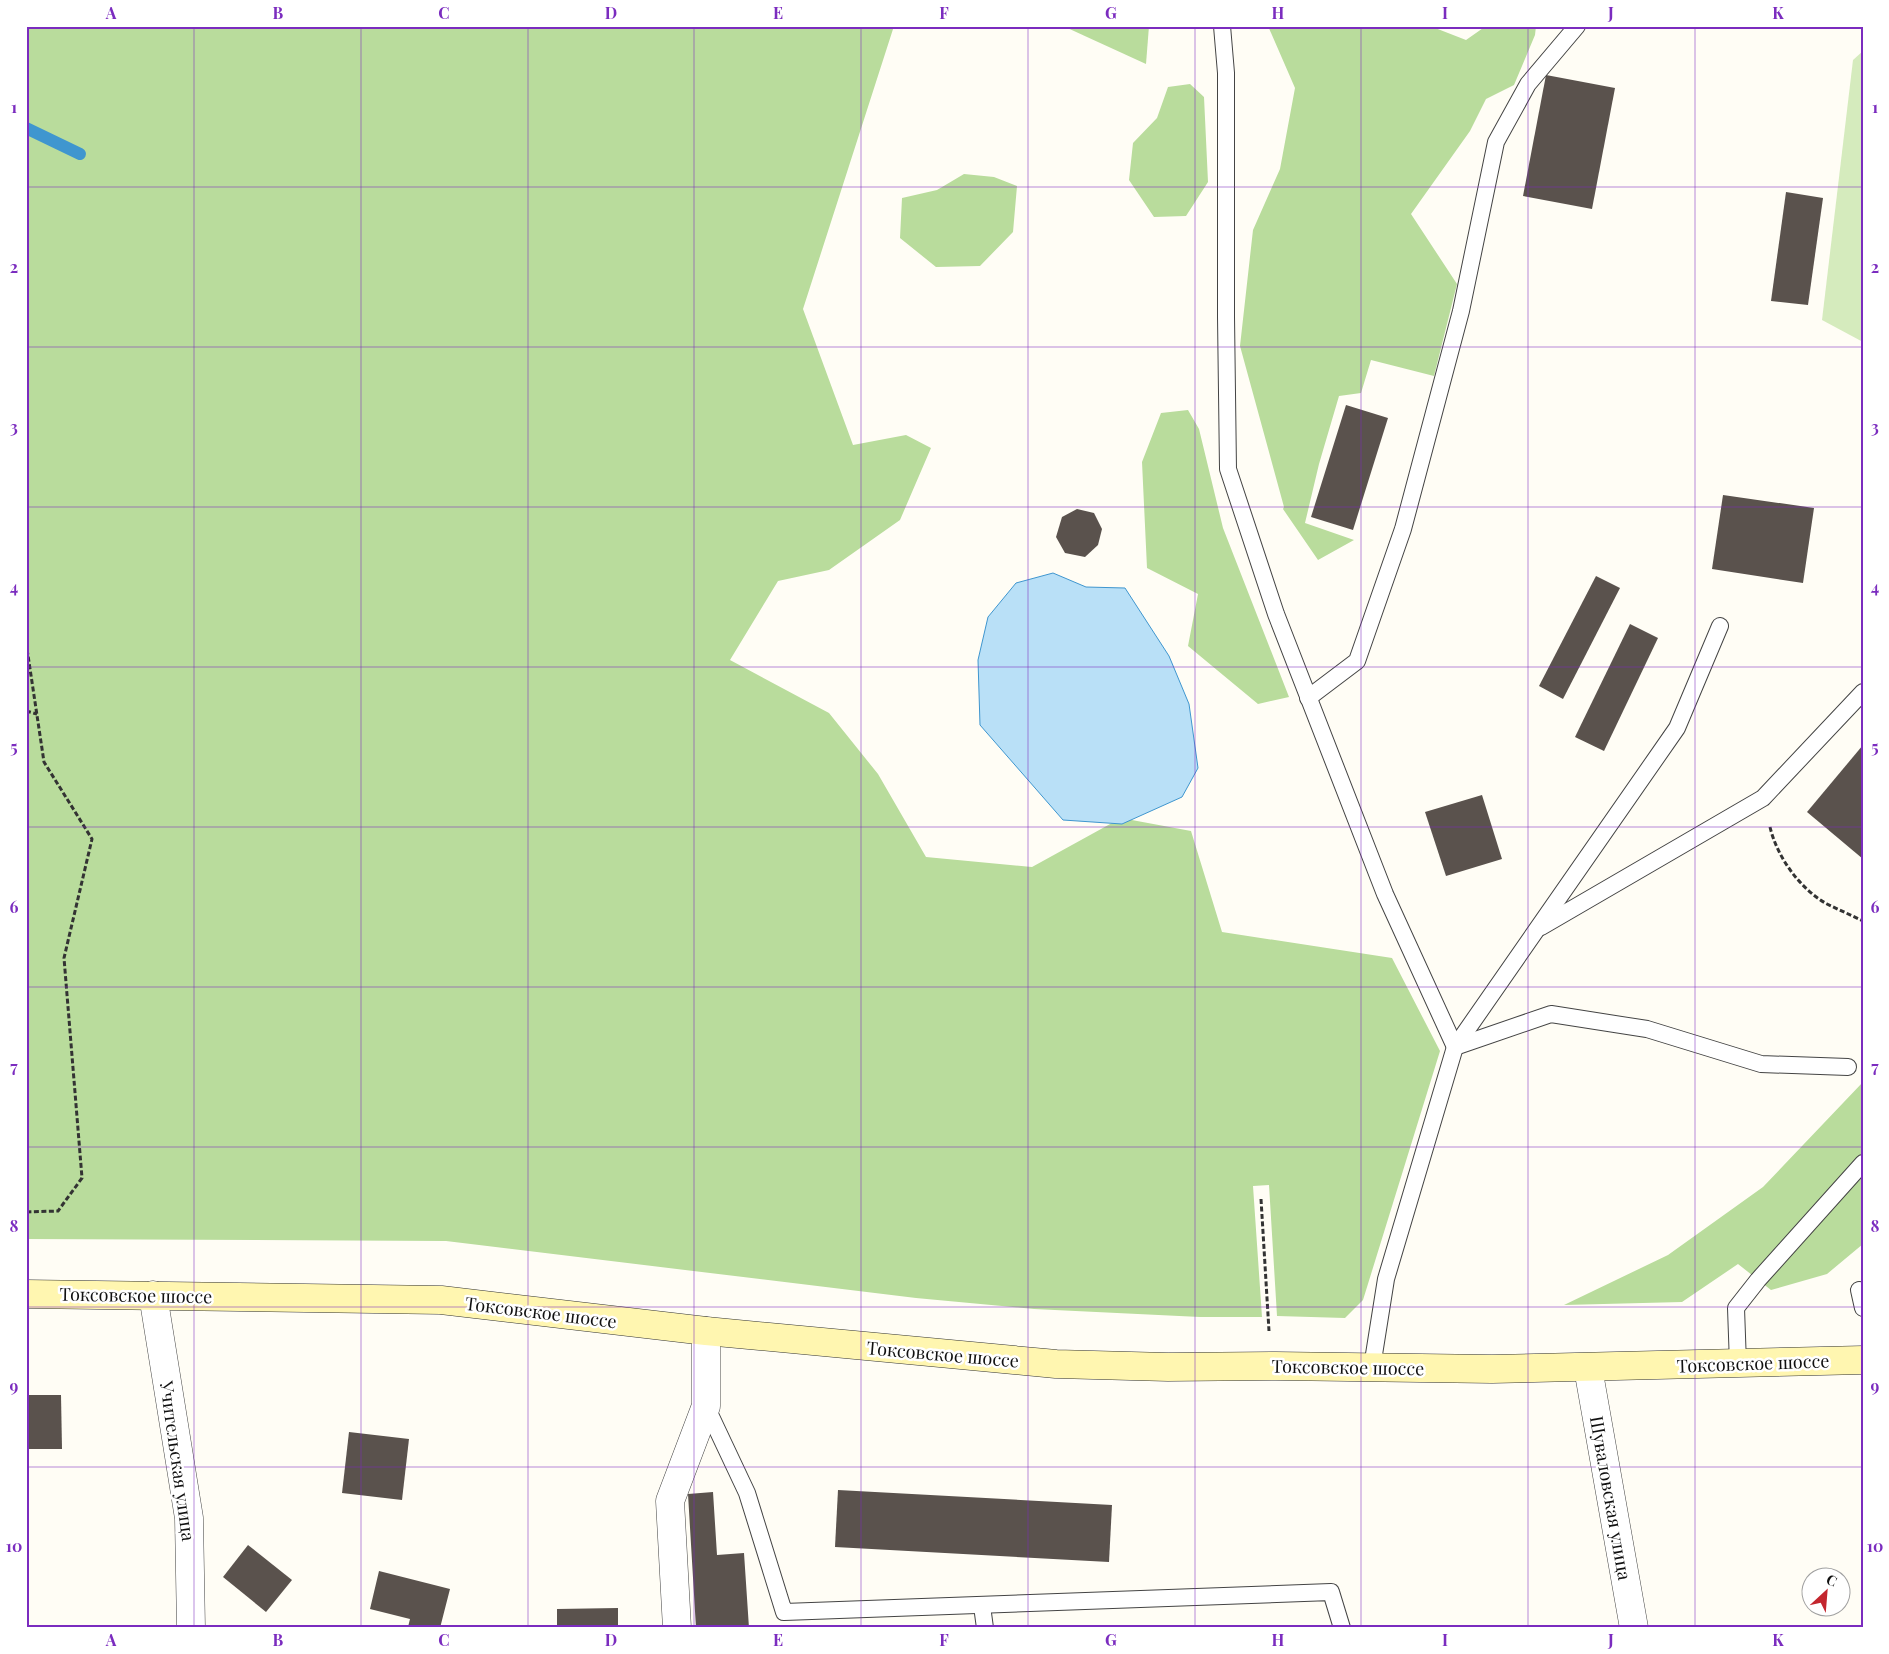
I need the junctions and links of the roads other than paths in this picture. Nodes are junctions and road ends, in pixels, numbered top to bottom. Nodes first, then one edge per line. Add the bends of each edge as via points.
1 (1222, 26) edge
2 (1578, 26) edge
3 (1720, 626) dead end
4 (1863, 692) edge
5 (1308, 698) junction
6 (1537, 930) junction
7 (1455, 1047) junction
8 (1848, 1067) dead end
9 (1863, 1163) edge
10 (1859, 1290) dead end
11 (26, 1294) edge
12 (153, 1295) junction
13 (1863, 1308) edge
14 (706, 1331) junction
15 (1863, 1360) edge
16 (1738, 1364) junction
17 (1372, 1368) junction
18 (1588, 1368) junction
19 (706, 1406) junction
20 (982, 1606) junction
21 (191, 1628) edge
22 (677, 1628) edge
23 (985, 1628) edge
24 (1342, 1628) edge
25 (1634, 1628) edge

1 - 5 lane via 1226,73 1228,469 1276,614
2 - 5 lane via 1528,84 1496,142 1461,311 1403,529 1357,661
3 - 6 lane via 1677,728
4 - 6 lane via 1763,798
5 - 7 lane via 1385,894
6 - 7 lane
7 - 8 lane via 1551,1014 1647,1030 1761,1064
7 - 17 lane via 1386,1279
9 - 16 lane via 1736,1308
10 - 13 lane
11 - 12 main road, Токсовское шоссе
12 - 14 main road, Токсовское шоссе via 440,1300
12 - 21 street, Учительская улица via 189,1518
14 - 17 main road, Токсовское шоссе via 1056,1364
14 - 19 street
15 - 16 main road, Токсовское шоссе
16 - 18 main road, Токсовское шоссе
17 - 18 main road, Токсовское шоссе
18 - 25 street, Шуваловская улица
19 - 20 lane via 747,1493 784,1612
19 - 22 street via 670,1501
20 - 23 lane
20 - 24 lane via 1331,1592

